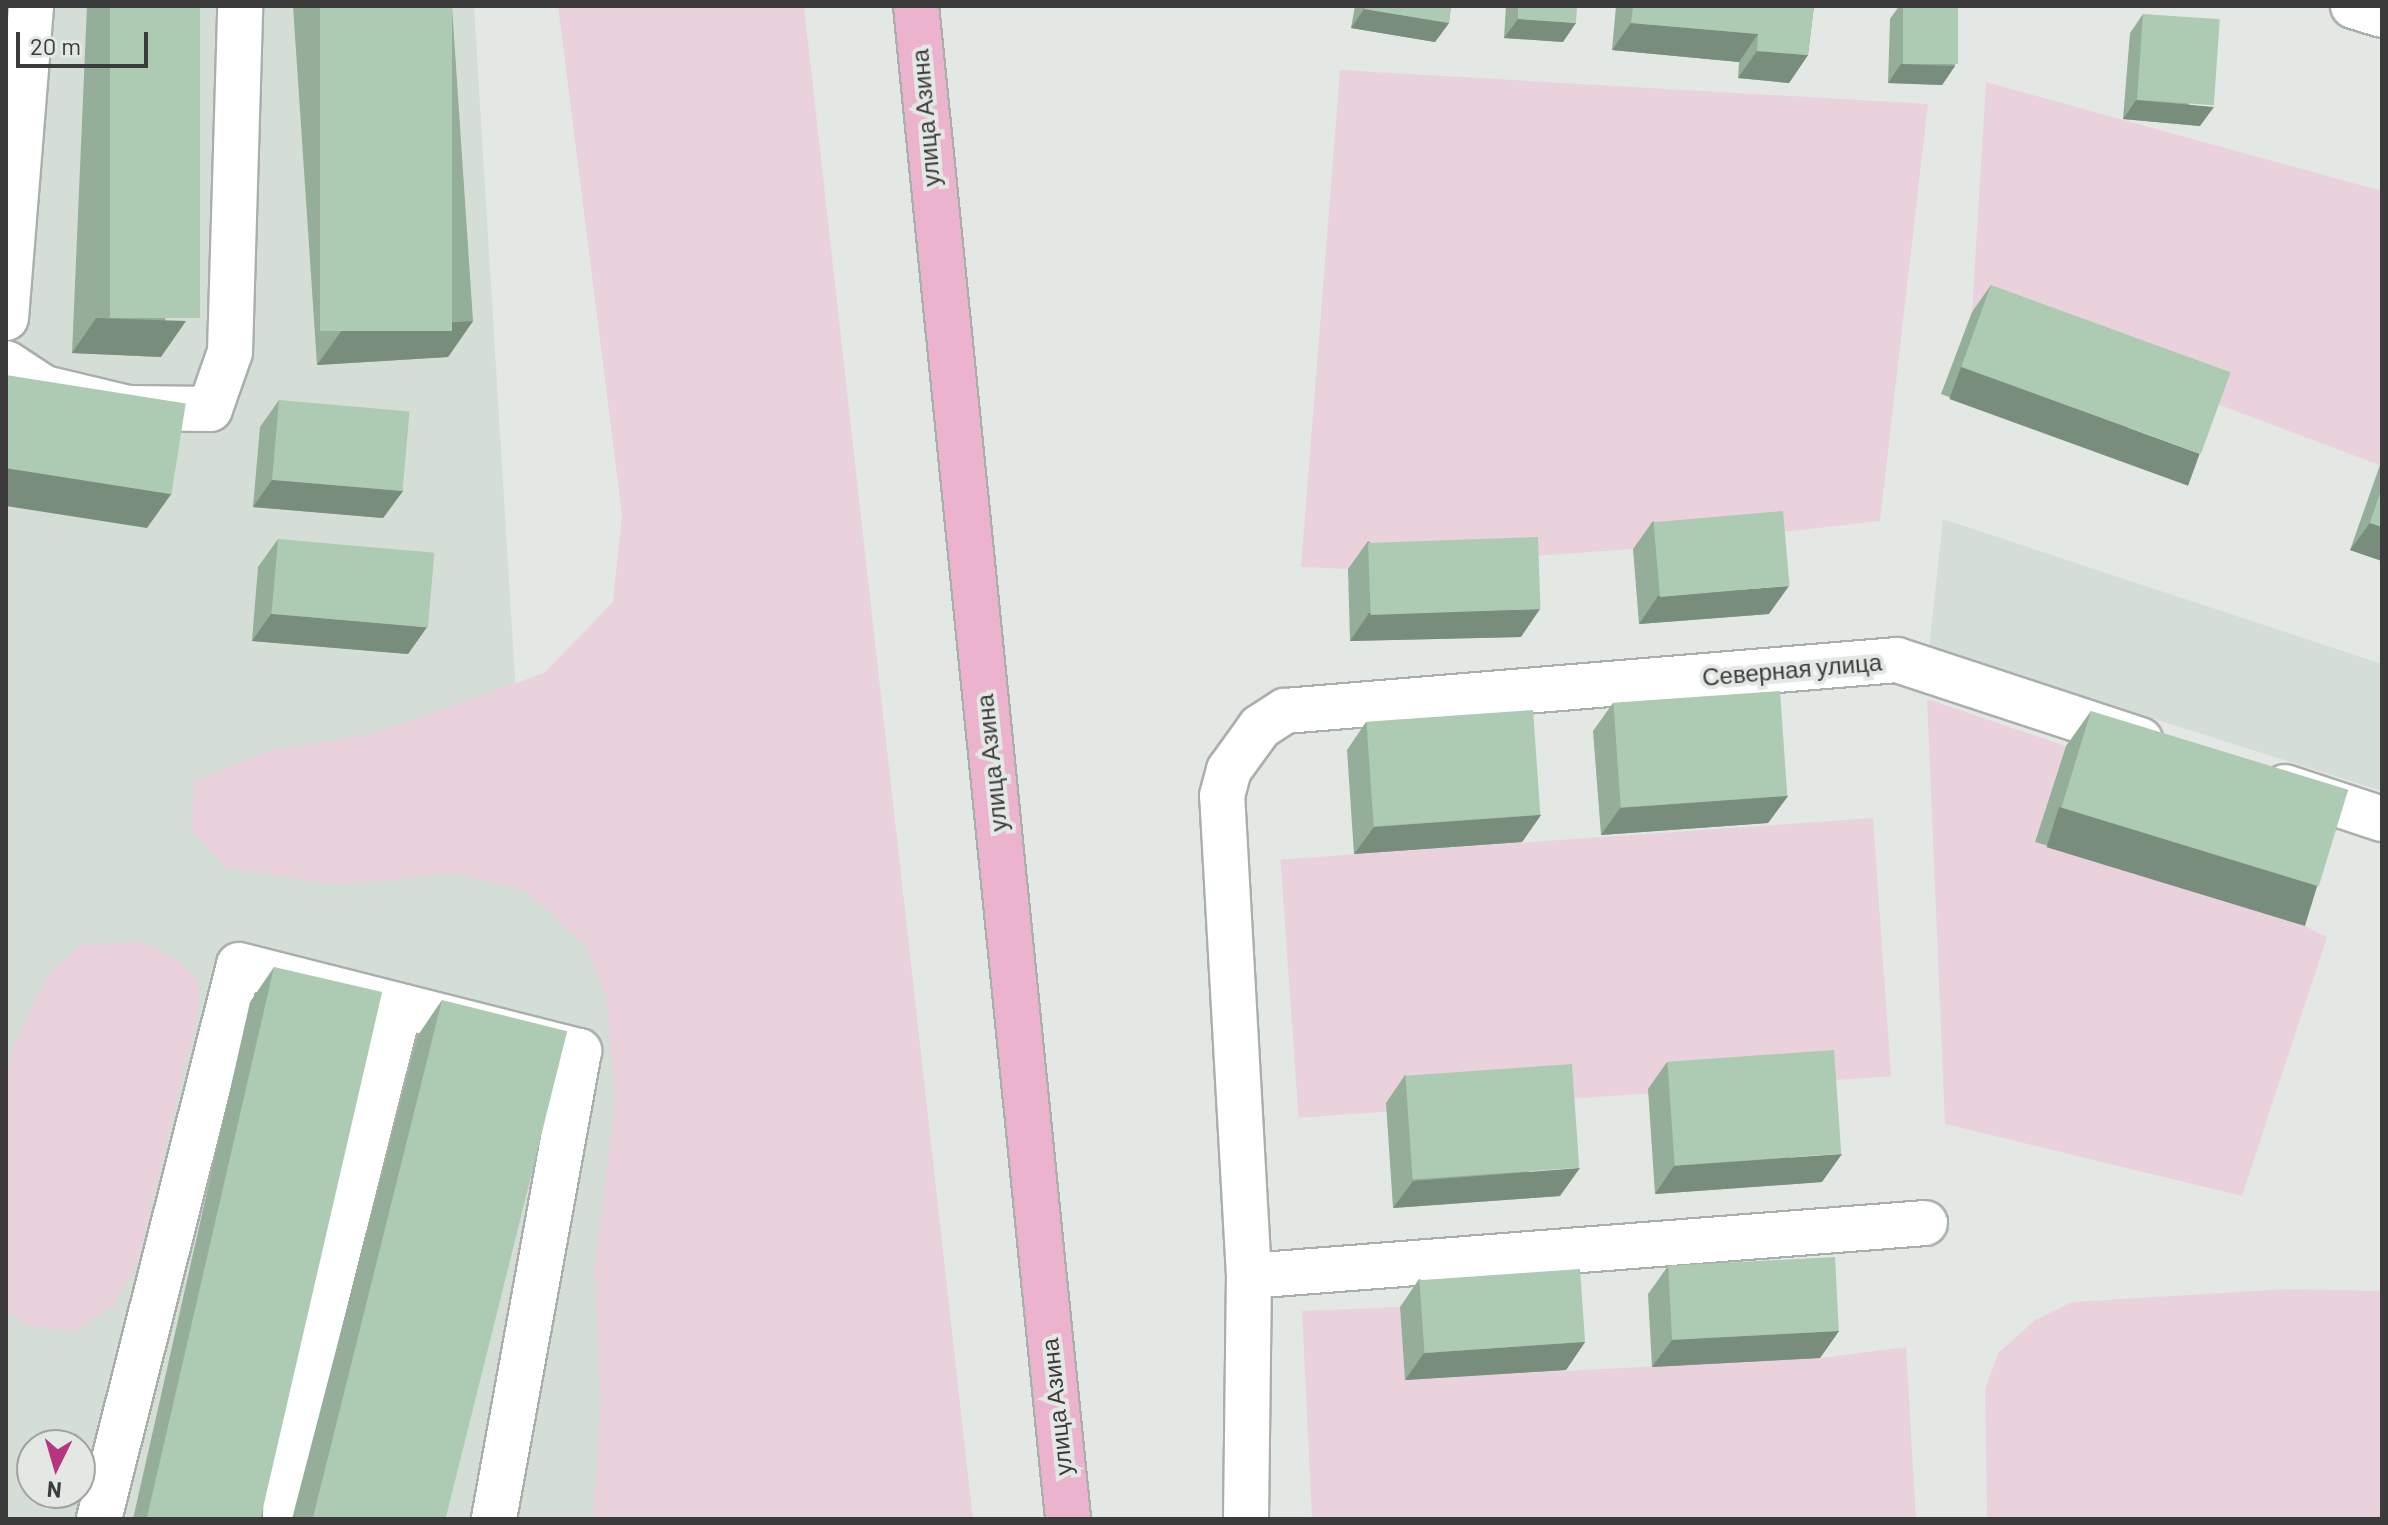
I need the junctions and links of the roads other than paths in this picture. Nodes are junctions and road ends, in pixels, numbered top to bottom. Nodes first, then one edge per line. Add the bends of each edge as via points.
1 (31, 6) edge
2 (240, 6) edge
3 (916, 6) edge
4 (2353, 6) edge
5 (2382, 15) edge
6 (6, 318) edge
7 (6, 363) edge
8 (2174, 751) edge
9 (2248, 775) edge
10 (2382, 819) edge
11 (400, 1006) junction
12 (1925, 1223) dead end
13 (1249, 1276) junction
14 (99, 1519) edge
15 (271, 1519) edge
16 (494, 1519) edge
17 (1068, 1519) edge
18 (1246, 1519) edge

1 - 6 street
2 - 7 street via 230,352 210,409 128,408 44,388
3 - 17 main road, улица Азина
4 - 5 street
8 - 13 street, Северная улица via 1897,660 1285,711 1240,749 1222,796
9 - 10 street
11 - 14 street via 239,965
11 - 15 street
11 - 16 street via 579,1051
12 - 13 street
13 - 18 street

